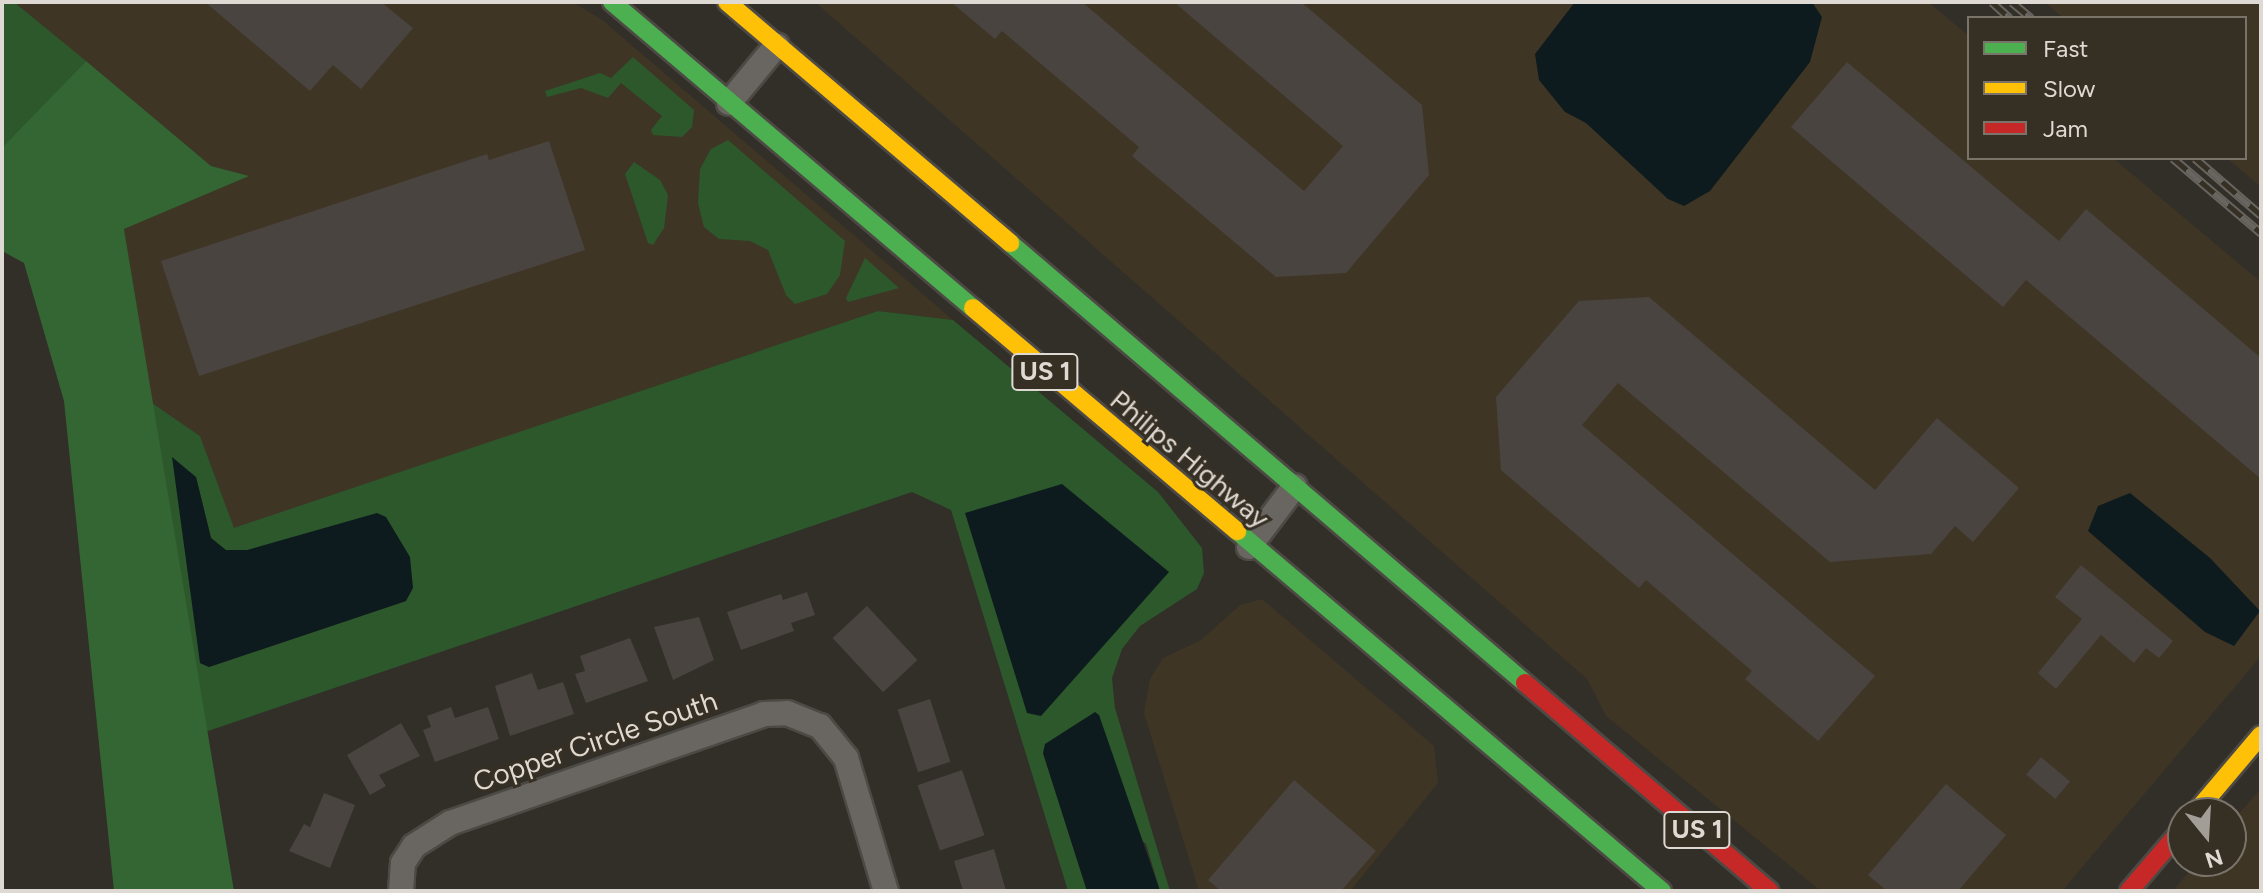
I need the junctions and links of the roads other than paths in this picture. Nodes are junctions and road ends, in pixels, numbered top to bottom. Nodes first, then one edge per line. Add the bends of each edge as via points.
1 (612, 2) edge
2 (727, 2) edge
3 (777, 45) junction
4 (729, 103) junction
5 (1295, 486) junction
6 (1249, 547) junction
7 (2261, 735) edge
8 (2209, 797) edge
9 (2167, 847) edge
10 (401, 891) edge
11 (886, 891) edge
12 (1662, 891) edge
13 (1769, 891) edge
14 (2129, 891) edge

1 - 4 main road, Philips Highway / US 1
2 - 3 main road, Philips Highway / US 1
3 - 4 street
3 - 5 main road, Philips Highway / US 1
4 - 6 main road, Philips Highway / US 1
5 - 6 street
5 - 13 main road, Philips Highway / US 1
6 - 12 main road, Philips Highway / US 1
7 - 8 main road
9 - 14 main road
10 - 11 street, Copper Circle South via 403,863 414,846 450,823 764,714 787,713 820,726 846,758

